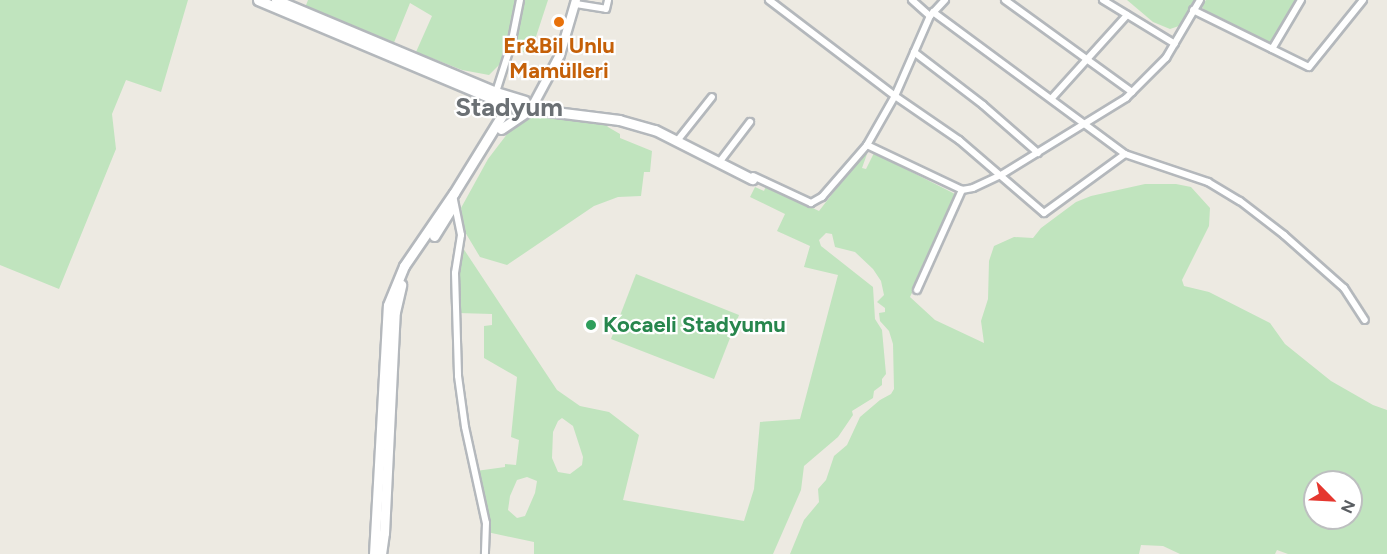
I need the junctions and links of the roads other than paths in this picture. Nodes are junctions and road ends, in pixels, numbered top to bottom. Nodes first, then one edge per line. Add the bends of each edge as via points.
1 (258, 0) edge
2 (276, 0) edge
3 (520, 0) edge
4 (608, 0) edge
5 (769, 0) edge
6 (912, 0) edge
7 (945, 0) edge
8 (1005, 0) edge
9 (1103, 0) edge
10 (1200, 0) edge
11 (1301, 0) edge
12 (1363, 0) edge
13 (576, 2) edge
14 (1193, 10) junction
15 (931, 14) junction
16 (1128, 15) junction
17 (310, 19) junction
18 (1175, 44) junction
19 (1272, 49) junction
20 (914, 52) junction
21 (1089, 59) junction
22 (1132, 92) junction
23 (493, 95) junction
24 (895, 96) junction
25 (712, 97) dead end
26 (1052, 98) junction
27 (513, 100) junction
28 (533, 106) junction
29 (750, 122) dead end
30 (1087, 123) junction
31 (499, 128) junction
32 (678, 139) junction
33 (867, 145) junction
34 (1038, 153) junction
35 (1125, 154) junction
36 (721, 160) junction
37 (1001, 174) junction
38 (752, 177) junction
39 (962, 190) junction
40 (454, 199) junction
41 (917, 290) dead end
42 (1365, 320) dead end
43 (374, 554) edge
44 (381, 554) edge
45 (485, 554) edge

1 - 17 main road
2 - 17 main road
3 - 23 street via 511,45
4 - 13 street via 606,9
5 - 24 street
6 - 15 street
7 - 15 street
8 - 21 street
9 - 16 street
10 - 14 street
11 - 19 street
12 - 19 street via 1309,67
13 - 28 street via 560,55
14 - 18 street
14 - 19 street
15 - 20 street
15 - 26 street
16 - 18 street
16 - 21 street
17 - 23 main road
18 - 22 street
20 - 24 street
20 - 34 street
21 - 22 street
21 - 26 street
22 - 30 street
23 - 27 main road
23 - 31 main road
24 - 33 street
24 - 37 street
25 - 32 street
26 - 30 street
27 - 28 main road
27 - 31 main road
28 - 31 main road
28 - 32 main road via 619,120
29 - 36 street
30 - 34 street
30 - 35 street
31 - 40 main road
32 - 36 main road
32 - 38 main road
33 - 38 street via 816,202
33 - 39 street
34 - 37 street
35 - 37 street via 1044,213
35 - 42 street via 1208,182 1240,201 1344,288
36 - 38 main road
37 - 39 street
39 - 41 street
40 - 43 main road via 404,266 388,305
40 - 44 main road via 399,291
40 - 45 street via 461,235 455,273 458,376 486,523

